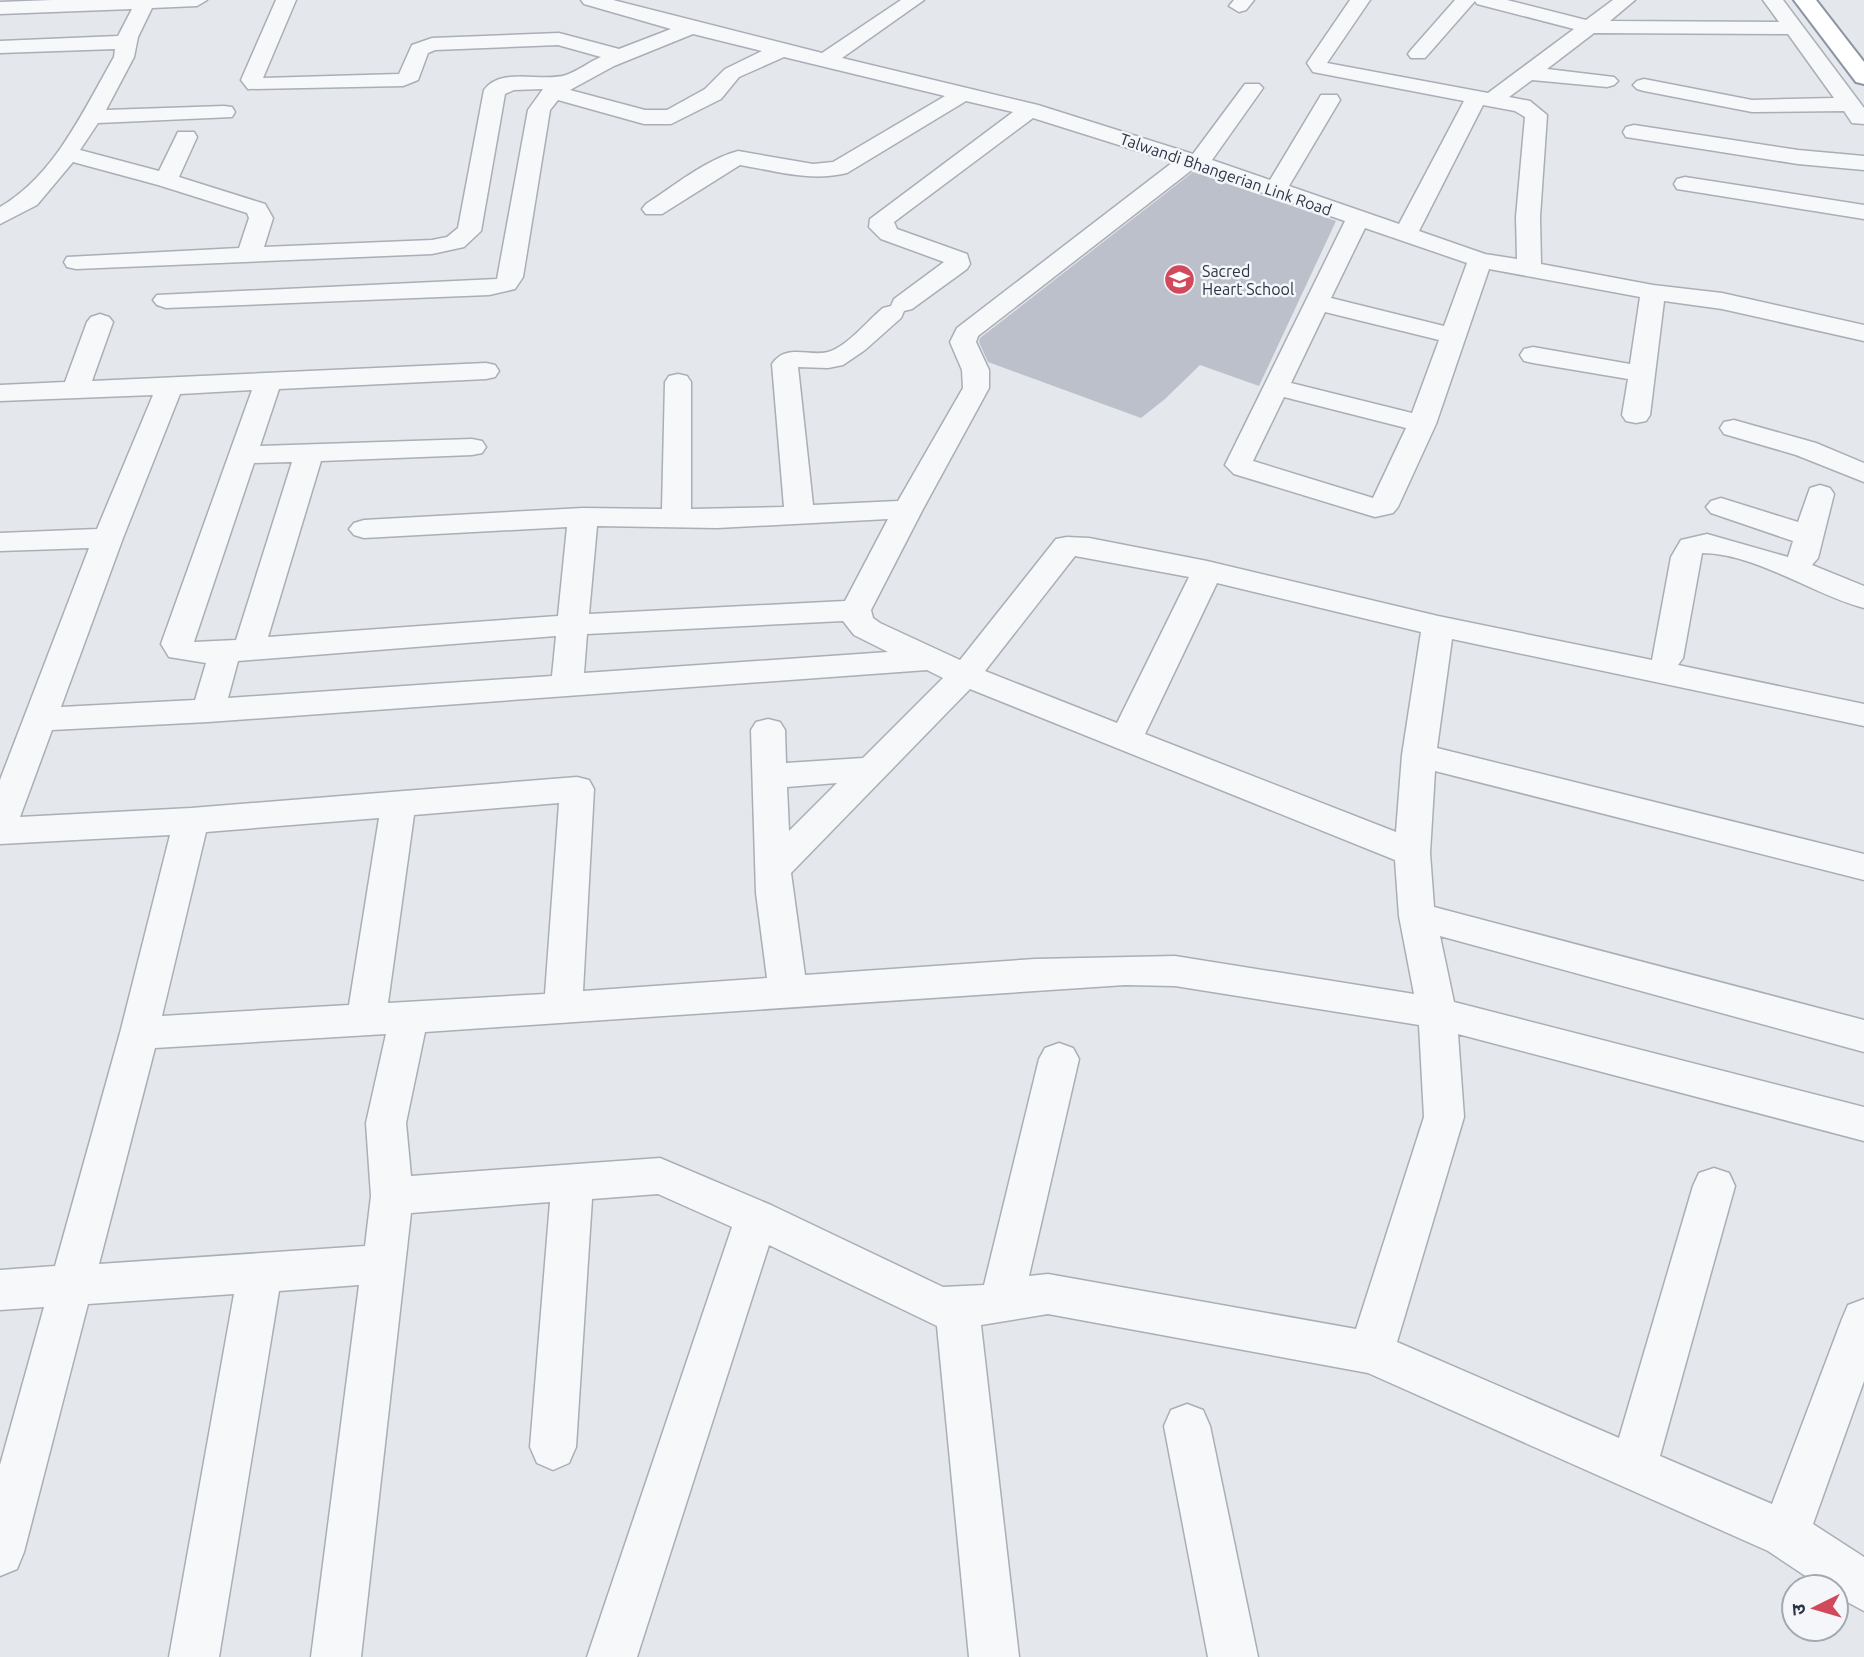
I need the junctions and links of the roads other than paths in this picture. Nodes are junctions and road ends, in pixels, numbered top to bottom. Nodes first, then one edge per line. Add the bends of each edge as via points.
1 (197, 0) edge
2 (286, 0) edge
3 (591, 0) edge
4 (914, 0) edge
5 (1360, 0) edge
6 (1466, 0) edge
7 (1484, 0) edge
8 (1625, 0) edge
9 (1773, 0) edge
10 (1805, 0) edge
11 (146, 1) edge
12 (0, 8) edge
13 (1589, 27) junction
14 (691, 28) junction
15 (1794, 28) junction
16 (127, 42) junction
17 (0, 47) edge
18 (782, 50) junction
19 (1418, 54) dead end
20 (624, 57) junction
21 (824, 61) junction
22 (1528, 73) junction
23 (1864, 76) edge
24 (1607, 81) dead end
25 (1644, 85) dead end
26 (558, 87) junction
27 (1252, 88) dead end
28 (963, 94) junction
29 (1484, 99) junction
30 (1329, 100) dead end
31 (1850, 104) junction
32 (1030, 110) junction
33 (224, 111) dead end
34 (91, 117) junction
35 (1864, 124) edge
36 (1634, 132) dead end
37 (186, 137) dead end
38 (68, 154) junction
39 (1194, 161) junction
40 (1864, 163) edge
41 (166, 180) junction
42 (1685, 184) dead end
43 (1275, 190) junction
44 (29, 200) junction
45 (0, 201) edge
46 (654, 209) dead end
47 (1864, 212) edge
48 (0, 217) edge
49 (1357, 219) junction
50 (1405, 235) junction
51 (249, 255) junction
52 (1480, 260) junction
53 (76, 262) dead end
54 (1529, 269) junction
55 (1653, 292) junction
56 (166, 300) dead end
57 (1317, 302) junction
58 (100, 322) dead end
59 (1864, 333) edge
60 (1452, 336) junction
61 (1533, 355) dead end
62 (486, 371) dead end
63 (1642, 374) junction
64 (678, 382) dead end
65 (268, 383) junction
66 (170, 386) junction
67 (1275, 387) junction
68 (76, 390) junction
69 (0, 393) edge
70 (1636, 415) dead end
71 (1422, 424) junction
72 (1734, 428) dead end
73 (472, 447) dead end
74 (309, 453) junction
75 (244, 455) junction
76 (1864, 473) edge
77 (1820, 494) dead end
78 (1721, 507) dead end
79 (908, 509) junction
80 (799, 515) junction
81 (583, 517) junction
82 (676, 518) junction
83 (364, 529) dead end
84 (1809, 536) junction
85 (108, 538) junction
86 (0, 542) edge
87 (1206, 571) junction
88 (1799, 571) junction
89 (1864, 598) edge
90 (856, 610) junction
91 (571, 625) junction
92 (1438, 626) junction
93 (237, 650) junction
94 (1667, 658) dead end
95 (930, 660) junction
96 (965, 675) junction
97 (567, 684) junction
98 (208, 711) junction
99 (1864, 715) edge
100 (39, 719) junction
101 (768, 730) dead end
102 (1126, 739) junction
103 (1419, 755) junction
104 (870, 769) junction
105 (769, 776) junction
106 (398, 804) junction
107 (191, 821) junction
108 (0, 825) edge
109 (0, 831) edge
110 (1412, 853) junction
111 (1864, 867) edge
112 (774, 868) junction
113 (1417, 916) junction
114 (788, 992) junction
115 (563, 1008) junction
116 (1437, 1013) junction
117 (409, 1017) junction
118 (366, 1020) junction
119 (139, 1033) junction
120 (1864, 1036) edge
121 (1059, 1059) dead end
122 (1864, 1125) edge
123 (572, 1182) junction
124 (1714, 1186) dead end
125 (392, 1196) junction
126 (756, 1218) junction
127 (384, 1264) junction
128 (260, 1272) junction
129 (72, 1285) junction
130 (0, 1290) edge
131 (1002, 1300) junction
132 (957, 1310) junction
133 (1864, 1319) edge
134 (1371, 1353) junction
135 (1187, 1426) dead end
136 (553, 1447) dead end
137 (1634, 1467) junction
138 (1785, 1534) junction
139 (0, 1552) edge
140 (1864, 1586) edge
141 (194, 1657) edge
142 (335, 1657) edge
143 (612, 1657) edge
144 (994, 1657) edge
145 (1233, 1657) edge

1 - 11 street
2 - 20 street via 252,80 255,85 403,80 411,76 419,48 432,44 559,39
3 - 14 street, Talwandi Bhangerian Link Road
4 - 21 street
5 - 29 street via 1317,62 1320,68
6 - 19 street
7 - 13 street
8 - 13 street
9 - 15 street
10 - 23 highway
11 - 12 street
11 - 16 street
13 - 15 street
13 - 22 street
14 - 18 street, Talwandi Bhangerian Link Road
14 - 20 street
15 - 31 street
16 - 17 street
16 - 34 street via 124,57
18 - 21 street, Talwandi Bhangerian Link Road
18 - 26 street via 733,73 713,94 671,117 644,117
20 - 26 street
21 - 28 street, Talwandi Bhangerian Link Road
22 - 24 street
22 - 29 street
25 - 31 street via 1752,106
26 - 51 street via 511,83 495,90 464,238 432,247
26 - 56 street via 539,110 512,277 506,284 489,289
27 - 39 street
28 - 32 street, Talwandi Bhangerian Link Road
28 - 46 street via 838,168 813,170 738,158
29 - 50 street
29 - 54 street via 1526,107 1536,115
30 - 43 street
31 - 35 street
32 - 39 street, Talwandi Bhangerian Link Road
32 - 80 street via 883,219 881,227 889,234 958,259 957,264 841,356 793,359 785,364
33 - 34 street
34 - 38 street
36 - 40 street
37 - 41 street
38 - 41 street
38 - 44 street
39 - 43 street, Talwandi Bhangerian Link Road
39 - 79 street via 966,333 963,342 978,382
41 - 51 street via 257,209 261,218
42 - 47 street
43 - 49 street, Talwandi Bhangerian Link Road
44 - 45 street
44 - 48 street
49 - 50 street, Talwandi Bhangerian Link Road
49 - 57 street
50 - 52 street, Talwandi Bhangerian Link Road
51 - 53 street
52 - 54 street, Talwandi Bhangerian Link Road
52 - 60 street
54 - 55 street, Talwandi Bhangerian Link Road
55 - 59 street, Talwandi Bhangerian Link Road
55 - 63 street
57 - 60 street
57 - 67 street
58 - 68 street
60 - 71 street
61 - 63 street
62 - 65 street
63 - 70 street
64 - 82 street
65 - 66 street
65 - 75 street
66 - 68 street
66 - 85 street
67 - 71 street
67 - 71 street via 1239,465 1375,508 1385,505
68 - 69 street
72 - 76 street via 1806,449
73 - 74 street
74 - 75 street
74 - 93 street
75 - 93 street via 177,644 186,652
77 - 84 street
78 - 84 street
79 - 80 street
79 - 90 street
80 - 82 street
81 - 82 street
81 - 83 street
81 - 91 street
84 - 88 street
85 - 86 street
85 - 100 street
87 - 92 street
87 - 96 street via 1067,546
87 - 102 street
88 - 89 street
88 - 94 street via 1714,545 1695,544 1686,557
90 - 91 street
90 - 95 street via 863,627
91 - 93 street
91 - 97 street
92 - 99 street
92 - 103 street
93 - 98 street
95 - 96 street
95 - 97 street
96 - 102 street
96 - 104 street
97 - 98 street
98 - 100 street
100 - 108 street
101 - 105 street
102 - 110 street
103 - 110 street
103 - 111 street
104 - 105 street
104 - 112 street
105 - 112 street
106 - 107 street
106 - 115 street via 577,789
106 - 118 street
107 - 109 street
107 - 119 street
110 - 113 street
112 - 114 street
113 - 116 street
113 - 120 street
114 - 115 street
114 - 116 street via 1150,970
115 - 117 street
116 - 122 street
116 - 134 street via 1444,1117
117 - 118 street
117 - 125 street via 386,1123
118 - 119 street
119 - 129 street
121 - 131 street
123 - 125 street
123 - 126 street via 660,1176
123 - 136 street
124 - 137 street
125 - 127 street
126 - 132 street via 939,1307
126 - 143 street
127 - 128 street
127 - 142 street
128 - 129 street
128 - 141 street
129 - 130 street
129 - 139 street
131 - 132 street
131 - 134 street via 1048,1294
132 - 144 street
133 - 138 street
134 - 137 street
135 - 145 street
137 - 138 street
138 - 140 street

